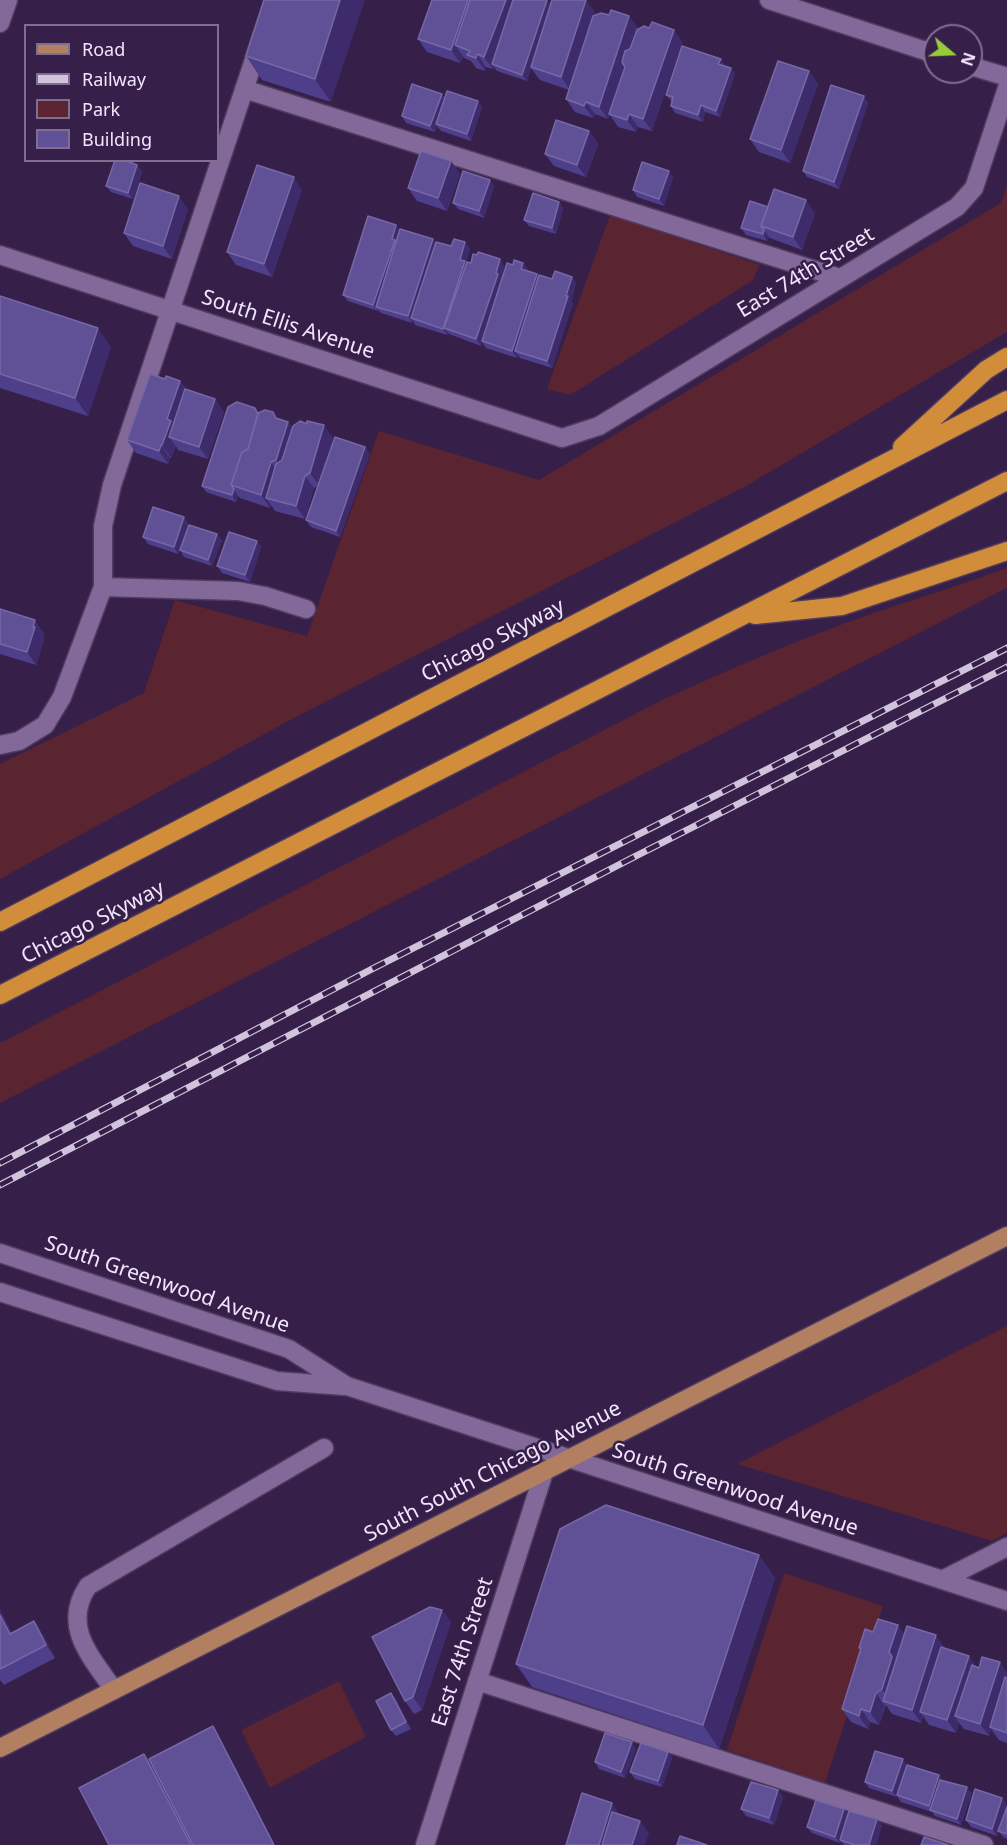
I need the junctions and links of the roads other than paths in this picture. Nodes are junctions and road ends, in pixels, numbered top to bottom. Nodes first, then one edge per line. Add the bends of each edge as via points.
1 (8, 0) edge
2 (274, 0) edge
3 (769, 0) edge
4 (0, 23) edge
5 (923, 50) edge
6 (983, 70) edge
7 (1007, 77) edge
8 (1007, 88) edge
9 (244, 89) junction
10 (0, 255) edge
11 (840, 278) junction
12 (171, 311) junction
13 (1007, 357) edge
14 (1007, 400) edge
15 (562, 438) joint
16 (884, 464) junction
17 (1007, 481) edge
18 (1007, 550) edge
19 (103, 587) junction
20 (306, 609) dead end
21 (744, 616) junction
22 (0, 745) edge
23 (0, 922) edge
24 (0, 995) edge
25 (1007, 1236) edge
26 (0, 1253) edge
27 (0, 1292) edge
28 (347, 1386) junction
29 (324, 1448) dead end
30 (568, 1460) junction
31 (544, 1472) junction
32 (1007, 1547) edge
33 (942, 1580) junction
34 (1007, 1601) edge
35 (477, 1681) junction
36 (114, 1690) junction
37 (0, 1748) edge
38 (425, 1845) edge
39 (984, 1845) edge

1 - 4 street
2 - 9 street
3 - 5 street
6 - 7 street
8 - 11 street, East 74th Street via 974,188 957,207
9 - 11 street
9 - 12 street
10 - 12 street, South Ellis Avenue
11 - 15 street, East 74th Street via 599,426
12 - 15 street, South Ellis Avenue
12 - 19 street via 112,485 103,526
13 - 16 highway via 986,369
14 - 16 highway, Chicago Skyway
16 - 23 highway, Chicago Skyway
17 - 21 highway, Chicago Skyway
18 - 21 highway via 842,606
19 - 20 street via 238,591
19 - 22 street via 62,697 45,725 19,741
21 - 24 highway, Chicago Skyway
25 - 30 main road, South South Chicago Avenue
26 - 28 street, South Greenwood Avenue via 289,1349
27 - 28 street, South Greenwood Avenue via 277,1382
28 - 30 street, South Greenwood Avenue
29 - 36 street via 88,1586 79,1600 77,1631
30 - 31 main road, South South Chicago Avenue
30 - 33 street, South Greenwood Avenue
31 - 35 street, East 74th Street
31 - 36 main road, South South Chicago Avenue
32 - 33 street
33 - 34 street, South Greenwood Avenue
35 - 38 street, East 74th Street
35 - 39 street
36 - 37 main road, South South Chicago Avenue

